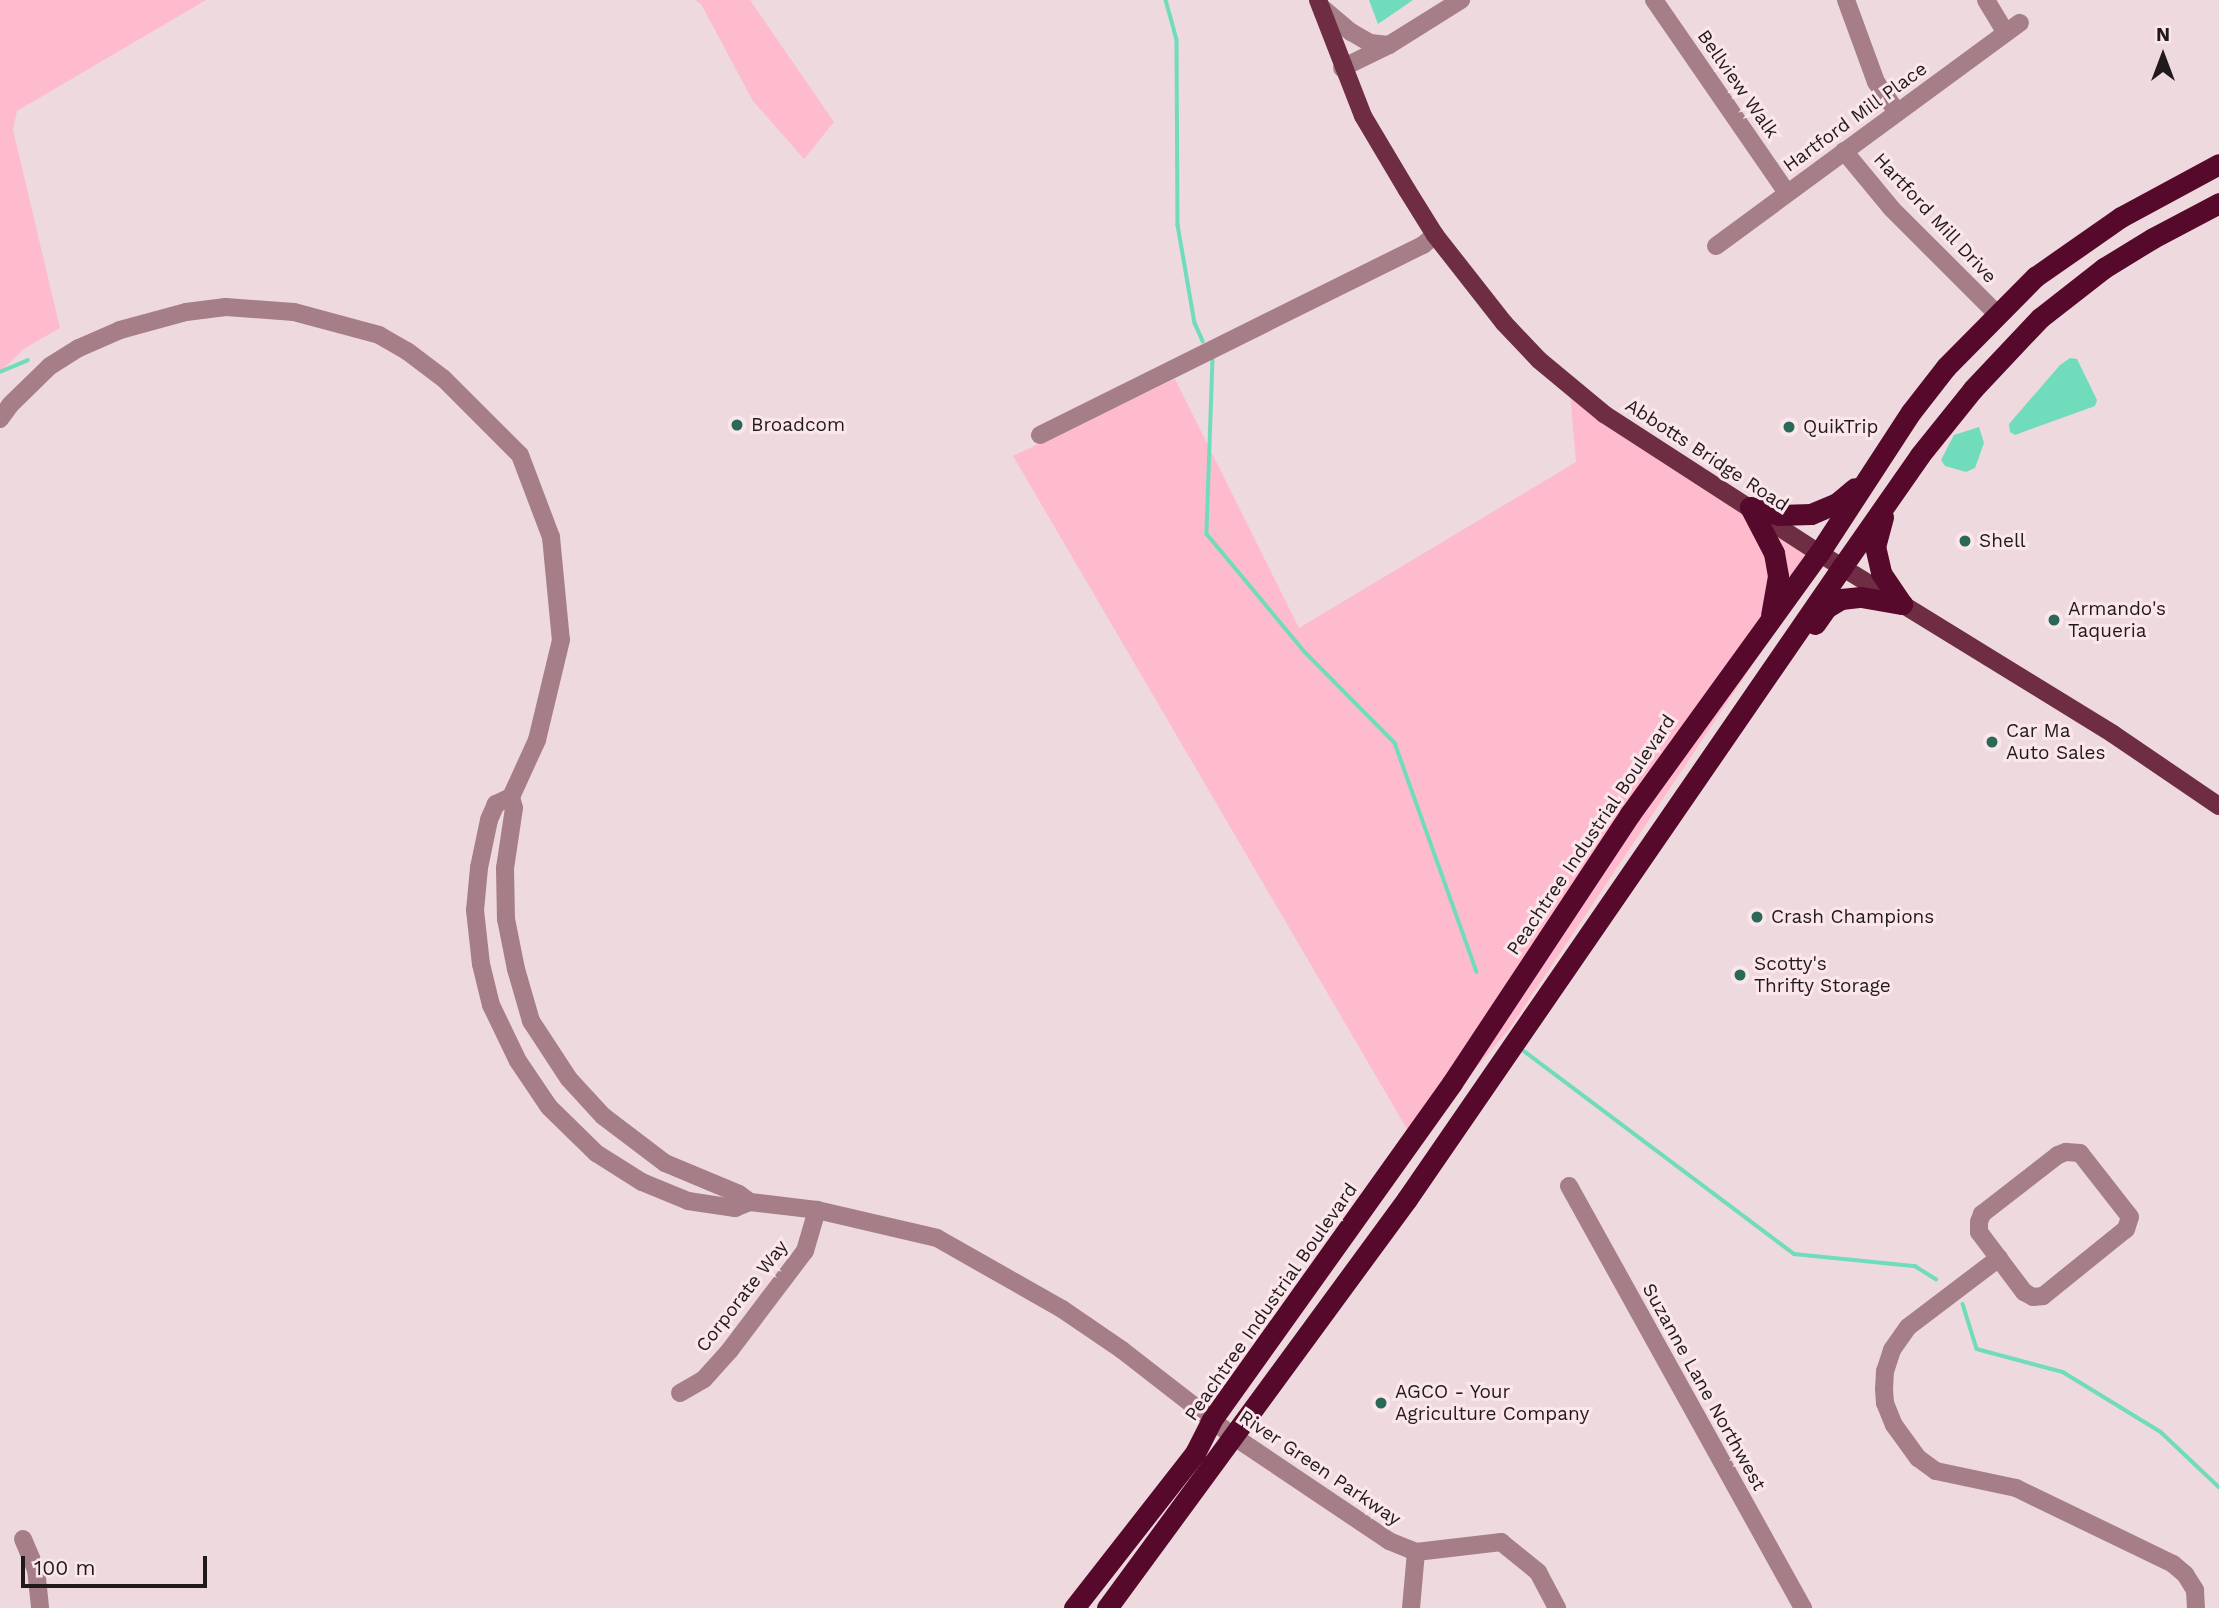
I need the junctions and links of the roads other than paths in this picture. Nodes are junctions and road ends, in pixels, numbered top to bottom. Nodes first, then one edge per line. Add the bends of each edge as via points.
1 (1461, 0) edge
2 (1654, 0) edge
3 (1846, 0) edge
4 (1986, 0) edge
5 (1319, 3) edge
6 (1389, 45) junction
7 (1342, 68) junction
8 (1897, 112) junction
9 (1844, 150) junction
10 (2219, 164) edge
11 (1787, 193) junction
12 (2219, 204) edge
13 (1435, 235) junction
14 (1716, 246) dead end
15 (1997, 314) junction
16 (0, 419) edge
17 (1040, 435) dead end
18 (1872, 473) junction
19 (1889, 500) junction
20 (1750, 507) junction
21 (1819, 553) junction
22 (1842, 567) junction
23 (1902, 604) junction
24 (1770, 619) junction
25 (1783, 653) junction
26 (511, 797) junction
27 (2219, 806) edge
28 (1569, 1186) dead end
29 (750, 1202) junction
30 (817, 1210) junction
31 (1999, 1258) junction
32 (680, 1393) dead end
33 (1211, 1420) junction
34 (1233, 1436) junction
35 (23, 1539) dead end
36 (1416, 1552) junction
37 (40, 1608) edge
38 (1074, 1608) edge
39 (1107, 1608) edge
40 (1411, 1608) edge
41 (1557, 1608) edge
42 (1803, 1608) edge
43 (2196, 1608) edge

1 - 6 street
2 - 11 street, Bellview Walk
3 - 8 street via 1876,82
4 - 8 street, Hartford Mill Place via 2012,28
5 - 6 street via 1351,32 1370,43
5 - 7 main road, Abbotts Bridge Road
6 - 7 street
7 - 13 main road, Abbotts Bridge Road via 1363,116
8 - 9 street, Hartford Mill Place
9 - 11 street, Hartford Mill Place
9 - 15 street, Hartford Mill Drive via 1892,209
10 - 15 highway, Peachtree Industrial Boulevard via 2083,242 2035,277
11 - 14 street, Hartford Mill Place
12 - 19 highway via 2104,268 2040,318 1973,389
13 - 17 street via 1423,245
13 - 20 main road, Abbotts Bridge Road via 1539,360 1604,414
15 - 18 highway, Peachtree Industrial Boulevard via 1938,377
16 - 26 street, River Green Parkway via 50,366 79,348 120,330 186,312 226,307 294,312 379,335 407,351 444,379 520,455 551,537 561,640 537,740
18 - 20 highway via 1837,503 1811,514 1779,515
18 - 21 highway, Peachtree Industrial Boulevard
19 - 22 highway
19 - 23 highway via 1875,546 1881,573
20 - 21 main road, Abbotts Bridge Road
20 - 24 highway via 1774,553 1778,576
21 - 22 main road, Abbotts Bridge Road
21 - 24 highway, Peachtree Industrial Boulevard
22 - 23 main road, Abbotts Bridge Road
22 - 25 highway
23 - 25 highway via 1861,597 1841,599 1826,608 1807,635
23 - 27 main road, Abbotts Bridge Road via 2113,734
24 - 33 highway, Peachtree Industrial Boulevard via 1630,814 1408,1147
25 - 34 highway via 1407,1199
26 - 29 street, River Green Parkway via 506,919 531,1021 569,1079 603,1116 665,1163
26 - 29 street, River Green Parkway via 496,804 489,820 475,909 491,1005 518,1061 559,1116 596,1153 642,1182 688,1201 735,1208
28 - 42 street, Suzanne Lane Northwest
29 - 30 street, River Green Parkway
30 - 32 street, Corporate Way via 806,1251 730,1350 704,1379
30 - 33 street, River Green Parkway via 937,1238 1071,1315
31 - 31 street via 2024,1292 2043,1296 2126,1229 2130,1217 2080,1153 2066,1152 1982,1214 1979,1232
31 - 43 street via 1908,1327 1892,1350 1884,1389 1894,1425 1918,1458 1936,1471 2016,1488 2173,1564 2195,1590
33 - 34 street, River Green Parkway
33 - 38 highway, Peachtree Industrial Boulevard via 1195,1453
34 - 36 street, River Green Parkway via 1390,1541
34 - 39 highway
35 - 37 street via 36,1569
36 - 40 street
36 - 41 street via 1501,1542 1538,1572

